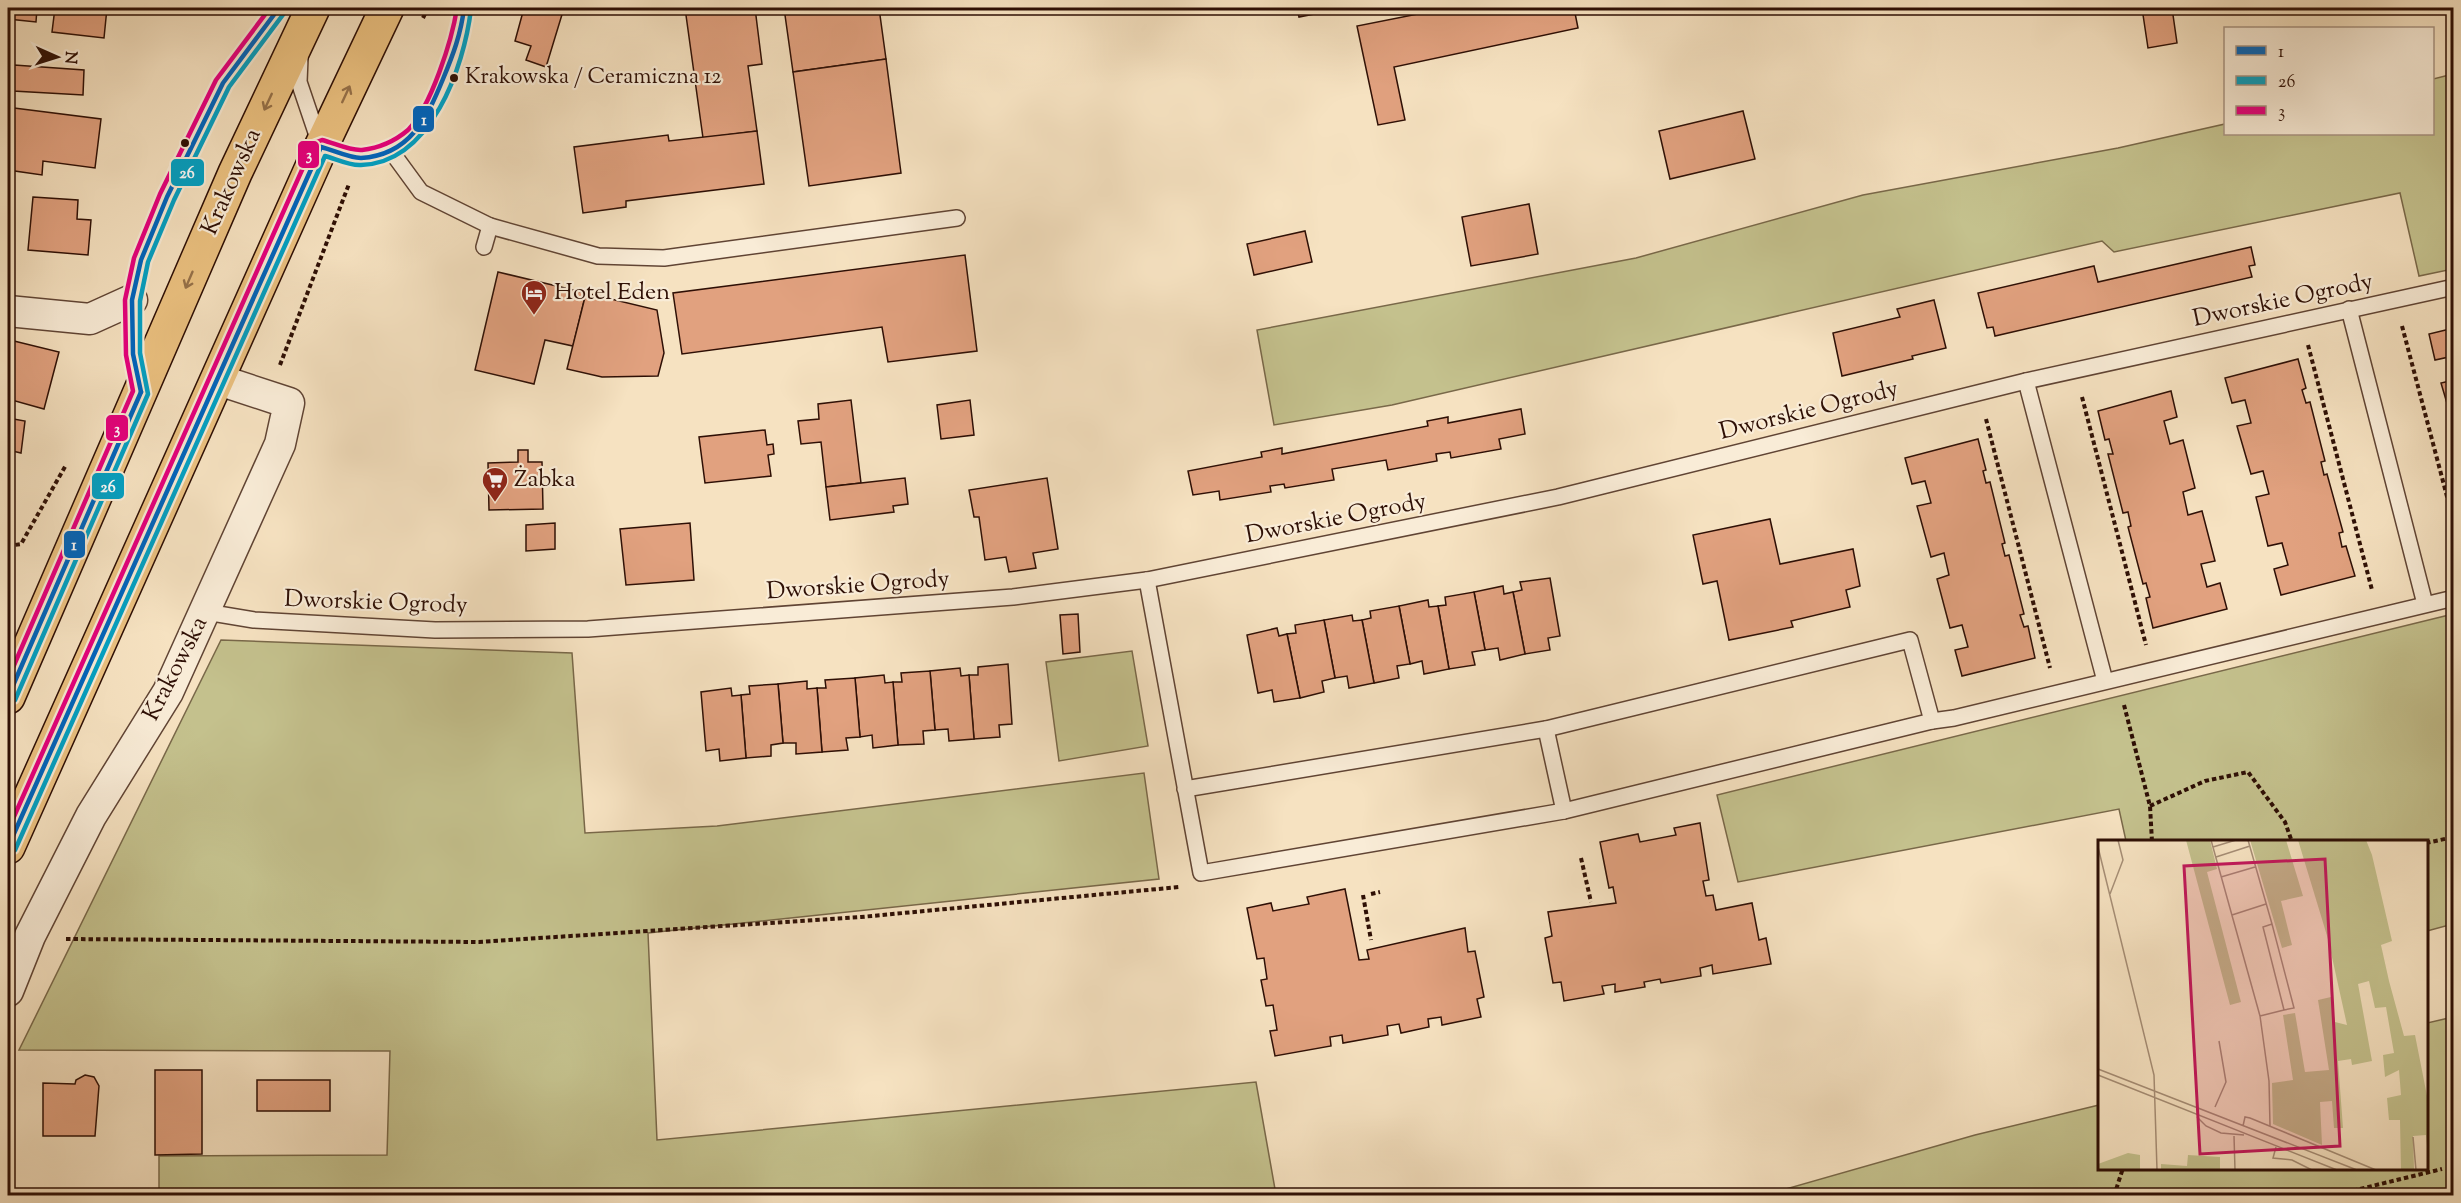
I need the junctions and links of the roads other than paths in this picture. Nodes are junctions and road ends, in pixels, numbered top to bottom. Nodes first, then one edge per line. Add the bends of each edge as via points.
1 (279, 8) edge
2 (326, 8) edge
3 (387, 8) edge
4 (464, 8) edge
5 (308, 19) edge
6 (321, 147) junction
7 (391, 151) junction
8 (957, 218) dead end
9 (490, 225) junction
10 (484, 247) dead end
11 (2454, 287) edge
12 (132, 300) junction
13 (2349, 309) junction
14 (8, 311) edge
15 (219, 380) junction
16 (2026, 381) junction
17 (141, 392) junction
18 (1147, 580) junction
19 (2454, 598) edge
20 (2425, 604) junction
21 (206, 612) junction
22 (17, 651) edge
23 (2111, 680) junction
24 (8, 697) edge
25 (1932, 721) junction
26 (1546, 729) junction
27 (1185, 789) junction
28 (1564, 811) junction
29 (8, 848) edge
30 (8, 991) edge

1 - 12 lane via 223,83 149,239
2 - 5 lane
6 -> 3 main road
4 - 7 lane via 460,38 424,122
5 - 6 lane via 299,82
5 -> 17 main road, Krakowska via 235,173
6 - 7 lane via 360,158
6 - 15 main road
7 - 9 lane via 421,192
8 - 9 lane via 664,258 598,256
9 - 10 lane
11 - 13 lane, Dworskie Ogrody
12 - 14 street via 90,320
12 - 17 lane via 133,354
13 - 16 lane, Dworskie Ogrody
13 - 20 lane
15 - 21 street, Krakowska via 289,403 280,444
15 - 29 main road
16 - 18 lane, Dworskie Ogrody via 1558,497
16 - 23 lane
17 - 22 main road, Krakowska
18 - 21 lane, Dworskie Ogrody via 1013,597 588,629 435,630 254,620
18 - 27 lane
19 - 20 lane
20 - 23 lane
21 - 30 street, Krakowska via 168,692 91,816 30,936
22 - 24 main road, Krakowska
23 - 25 lane
25 - 26 lane via 1910,640
25 - 28 lane
26 - 27 lane
26 - 28 lane
27 - 28 lane via 1201,873

